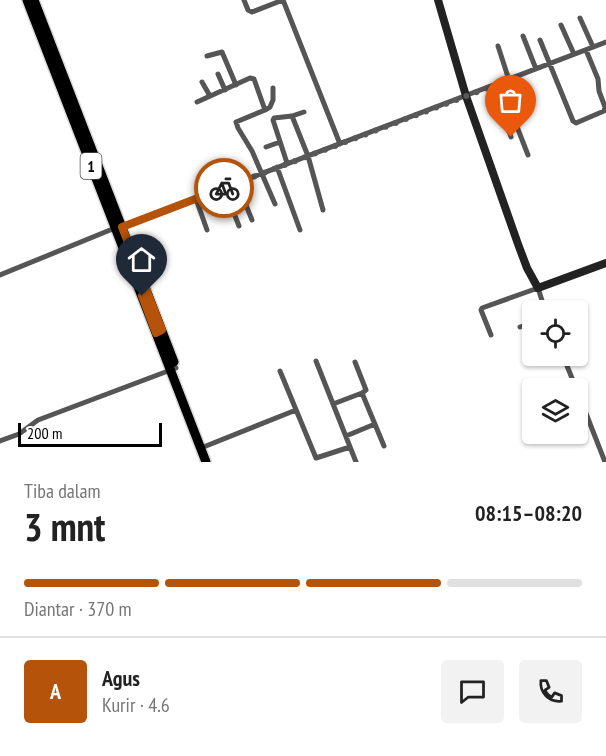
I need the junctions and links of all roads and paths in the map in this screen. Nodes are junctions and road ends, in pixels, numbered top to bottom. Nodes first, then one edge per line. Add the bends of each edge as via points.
1 (27, 0) edge
2 (34, 0) edge
3 (244, 0) edge
4 (283, 0) edge
5 (438, 0) edge
6 (580, 18) dead end
7 (561, 25) dead end
8 (523, 36) dead end
9 (540, 40) dead end
10 (606, 42) edge
11 (498, 46) dead end
12 (593, 47) junction
13 (586, 50) junction
14 (574, 54) junction
15 (207, 56) dead end
16 (549, 64) junction
17 (536, 69) junction
18 (218, 74) dead end
19 (509, 80) junction
20 (202, 82) dead end
21 (500, 83) junction
22 (236, 85) junction
23 (493, 86) junction
24 (273, 88) dead end
25 (225, 90) junction
26 (210, 96) junction
27 (466, 96) junction
28 (197, 102) dead end
29 (265, 110) junction
30 (304, 112) dead end
31 (292, 117) junction
32 (511, 137) dead end
33 (280, 142) junction
34 (340, 144) junction
35 (266, 147) dead end
36 (528, 155) dead end
37 (308, 156) junction
38 (287, 163) junction
39 (278, 167) junction
40 (261, 174) junction
41 (237, 183) junction
42 (224, 188) junction
43 (196, 199) junction
44 (275, 204) dead end
45 (323, 210) dead end
46 (252, 220) dead end
47 (239, 226) dead end
48 (119, 227) junction
49 (207, 230) dead end
50 (300, 230) dead end
51 (606, 263) edge
52 (0, 275) edge
53 (538, 288) junction
54 (542, 300) edge
55 (491, 335) dead end
56 (316, 361) dead end
57 (355, 362) dead end
58 (173, 369) junction
59 (280, 371) dead end
60 (362, 393) junction
61 (333, 404) junction
62 (296, 410) junction
63 (588, 419) edge
64 (375, 424) junction
65 (346, 436) junction
66 (0, 441) edge
67 (206, 446) junction
68 (384, 446) dead end
69 (350, 447) junction
70 (317, 460) edge
71 (206, 462) edge
72 (212, 462) edge
73 (356, 462) edge
74 (605, 462) edge

1 - 48 highway, 1
2 - 48 highway, 1
3 - 4 street via 252,12
4 - 34 street
5 - 27 street
6 - 12 street
7 - 14 street
8 - 17 street
9 - 16 street
10 - 12 street
11 - 19 street
12 - 13 street
13 - 14 street
13 - 16 street via 605,107 604,111 576,123
14 - 16 street
15 - 22 street via 222,52
16 - 17 street
17 - 19 street
18 - 25 street
19 - 21 street
20 - 26 street
21 - 23 street
21 - 36 street
22 - 25 street
22 - 29 street via 254,79
23 - 27 street
23 - 32 street
24 - 29 street via 273,100
25 - 26 street
26 - 28 street
27 - 34 street
27 - 53 street via 521,252
29 - 40 street via 236,122
30 - 31 street
31 - 33 street via 273,119
31 - 37 street
33 - 35 street
33 - 38 street
34 - 37 street
37 - 38 street
37 - 45 street
38 - 39 street
39 - 40 street
39 - 50 street
40 - 41 street
40 - 44 street
41 - 42 street
41 - 46 street
42 - 43 street
42 - 47 street
43 - 48 street
43 - 49 street
48 - 52 street
48 - 58 highway, 1
51 - 53 street
53 - 54 street
53 - 55 street via 481,309
56 - 61 street
57 - 60 street via 366,388
58 - 66 street via 38,420 19,434
58 - 67 highway, 1
58 - 71 highway, 1
59 - 62 street
60 - 61 street
60 - 64 street
61 - 65 street
62 - 67 street
62 - 70 street
63 - 74 street
64 - 65 street
64 - 68 street
65 - 69 street
67 - 72 highway, 1
69 - 70 street
69 - 73 street

